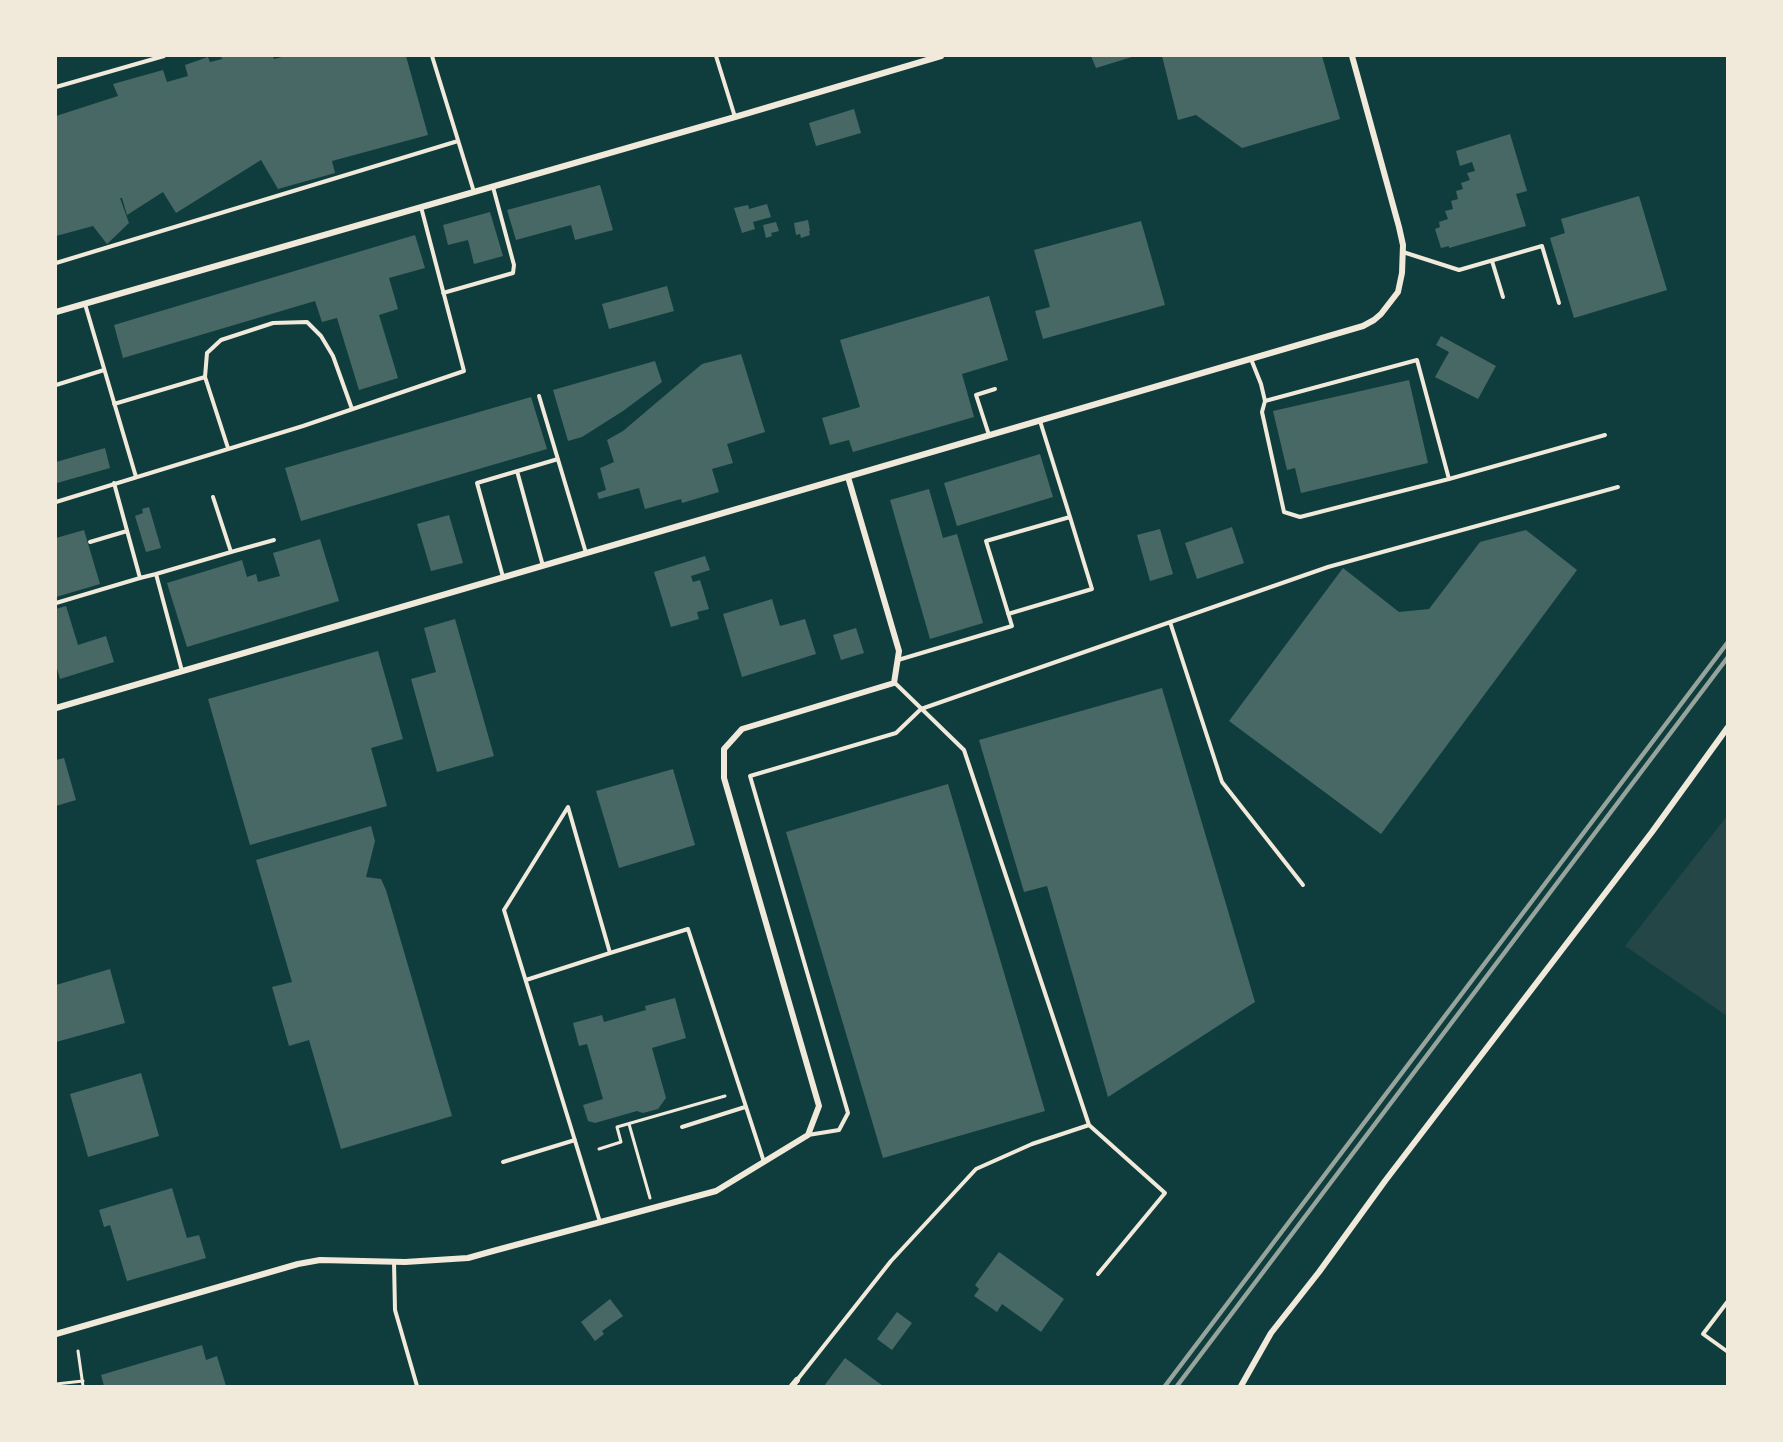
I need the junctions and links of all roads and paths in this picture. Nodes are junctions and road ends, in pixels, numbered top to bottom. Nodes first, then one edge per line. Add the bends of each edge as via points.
1 (164, 56) edge
2 (432, 56) edge
3 (716, 56) edge
4 (941, 56) edge
5 (1352, 56) edge
6 (56, 87) edge
7 (735, 117) junction
8 (458, 141) junction
9 (493, 187) junction
10 (474, 192) junction
11 (421, 207) junction
12 (1403, 252) junction
13 (1492, 261) junction
14 (56, 263) edge
15 (443, 293) junction
16 (1503, 297) dead end
17 (1559, 303) dead end
18 (85, 304) junction
19 (56, 312) edge
20 (1251, 358) junction
21 (104, 370) junction
22 (205, 377) junction
23 (56, 385) edge
24 (995, 389) dead end
25 (539, 396) dead end
26 (1265, 401) junction
27 (114, 404) junction
28 (352, 409) junction
29 (1040, 421) junction
30 (989, 435) junction
31 (1605, 435) dead end
32 (228, 448) junction
33 (558, 459) junction
34 (518, 471) junction
35 (136, 477) junction
36 (848, 477) junction
37 (1449, 479) junction
38 (114, 483) junction
39 (1618, 487) dead end
40 (213, 497) dead end
41 (56, 502) edge
42 (1070, 517) junction
43 (127, 531) junction
44 (274, 540) dead end
45 (90, 542) dead end
46 (231, 552) junction
47 (586, 554) junction
48 (543, 566) junction
49 (156, 574) junction
50 (140, 578) junction
51 (503, 578) junction
52 (56, 603) edge
53 (1008, 614) junction
54 (1170, 622) junction
55 (898, 660) junction
56 (182, 671) junction
57 (894, 682) junction
58 (56, 708) edge
59 (921, 709) junction
60 (1728, 727) edge
61 (1303, 885) dead end
62 (610, 953) junction
63 (526, 980) junction
64 (725, 1096) dead end
65 (745, 1107) junction
66 (629, 1124) junction
67 (1089, 1125) junction
68 (682, 1127) dead end
69 (808, 1135) junction
70 (575, 1140) junction
71 (599, 1149) dead end
72 (503, 1162) dead end
73 (764, 1162) junction
74 (653, 1209) junction
75 (600, 1222) junction
76 (394, 1262) junction
77 (1098, 1274) dead end
78 (1728, 1301) edge
79 (56, 1334) edge
80 (78, 1351) dead end
81 (1728, 1352) edge
82 (797, 1380) joint
83 (82, 1382) junction
84 (56, 1384) edge
85 (83, 1386) edge
86 (417, 1386) edge
87 (792, 1386) edge
88 (1241, 1386) edge

1 - 6 lane
2 - 8 lane
3 - 7 lane
4 - 7 street
5 - 12 street
7 - 9 street
8 - 10 lane
8 - 14 lane
9 - 10 street
9 - 15 lane via 513,273
10 - 11 street
11 - 15 lane
11 - 18 street
12 - 13 lane via 1459,270
12 - 20 street via 1398,292 1374,320
13 - 16 lane
13 - 17 lane via 1542,246
15 - 28 lane via 464,371
18 - 19 street
18 - 21 lane
20 - 26 lane
20 - 29 street
21 - 23 lane
21 - 27 lane
22 - 27 lane
22 - 28 lane via 207,353 221,340 273,323 307,322 333,356
22 - 32 lane
24 - 30 lane via 976,395
25 - 33 lane
26 - 37 lane via 1417,360
26 - 37 lane via 1262,412 1284,512 1300,517
27 - 35 lane
28 - 32 lane
29 - 30 street
29 - 42 lane
30 - 36 street
31 - 37 lane
32 - 35 lane
33 - 34 lane
33 - 47 lane
34 - 48 lane
34 - 51 lane via 477,483
35 - 38 lane
36 - 47 street
36 - 55 street via 899,651
38 - 41 lane
38 - 43 lane
39 - 54 lane via 1328,567
40 - 46 lane
42 - 53 lane via 1092,589
42 - 53 lane via 986,541
43 - 45 lane
43 - 50 lane
44 - 46 lane
46 - 49 lane
47 - 48 street
48 - 51 street
49 - 50 lane
49 - 56 lane
50 - 52 lane
51 - 56 street
53 - 55 lane via 1012,626
54 - 59 lane
54 - 61 lane via 1222,782
55 - 57 street
56 - 58 street
57 - 59 lane
57 - 69 street via 742,729 724,749 724,778 819,1106
59 - 67 lane via 964,750
59 - 69 lane via 896,733 750,776 848,1113 839,1130
60 - 88 street via 1271,1333
62 - 63 lane
62 - 63 lane via 568,807 504,910
62 - 65 lane via 688,929
63 - 70 lane
64 - 66 path
65 - 68 lane
65 - 73 lane
66 - 71 path via 617,1127 621,1142
66 - 74 path
67 - 77 lane via 1165,1193
67 - 82 lane via 976,1169 891,1262
69 - 73 street
70 - 72 lane
70 - 75 lane
73 - 74 street via 716,1191
74 - 75 street
75 - 76 street via 468,1258
76 - 79 street via 320,1260 298,1264
76 - 86 lane via 395,1310
78 - 81 lane via 1703,1334
80 - 83 path
82 - 87 street
83 - 84 path
83 - 85 path

